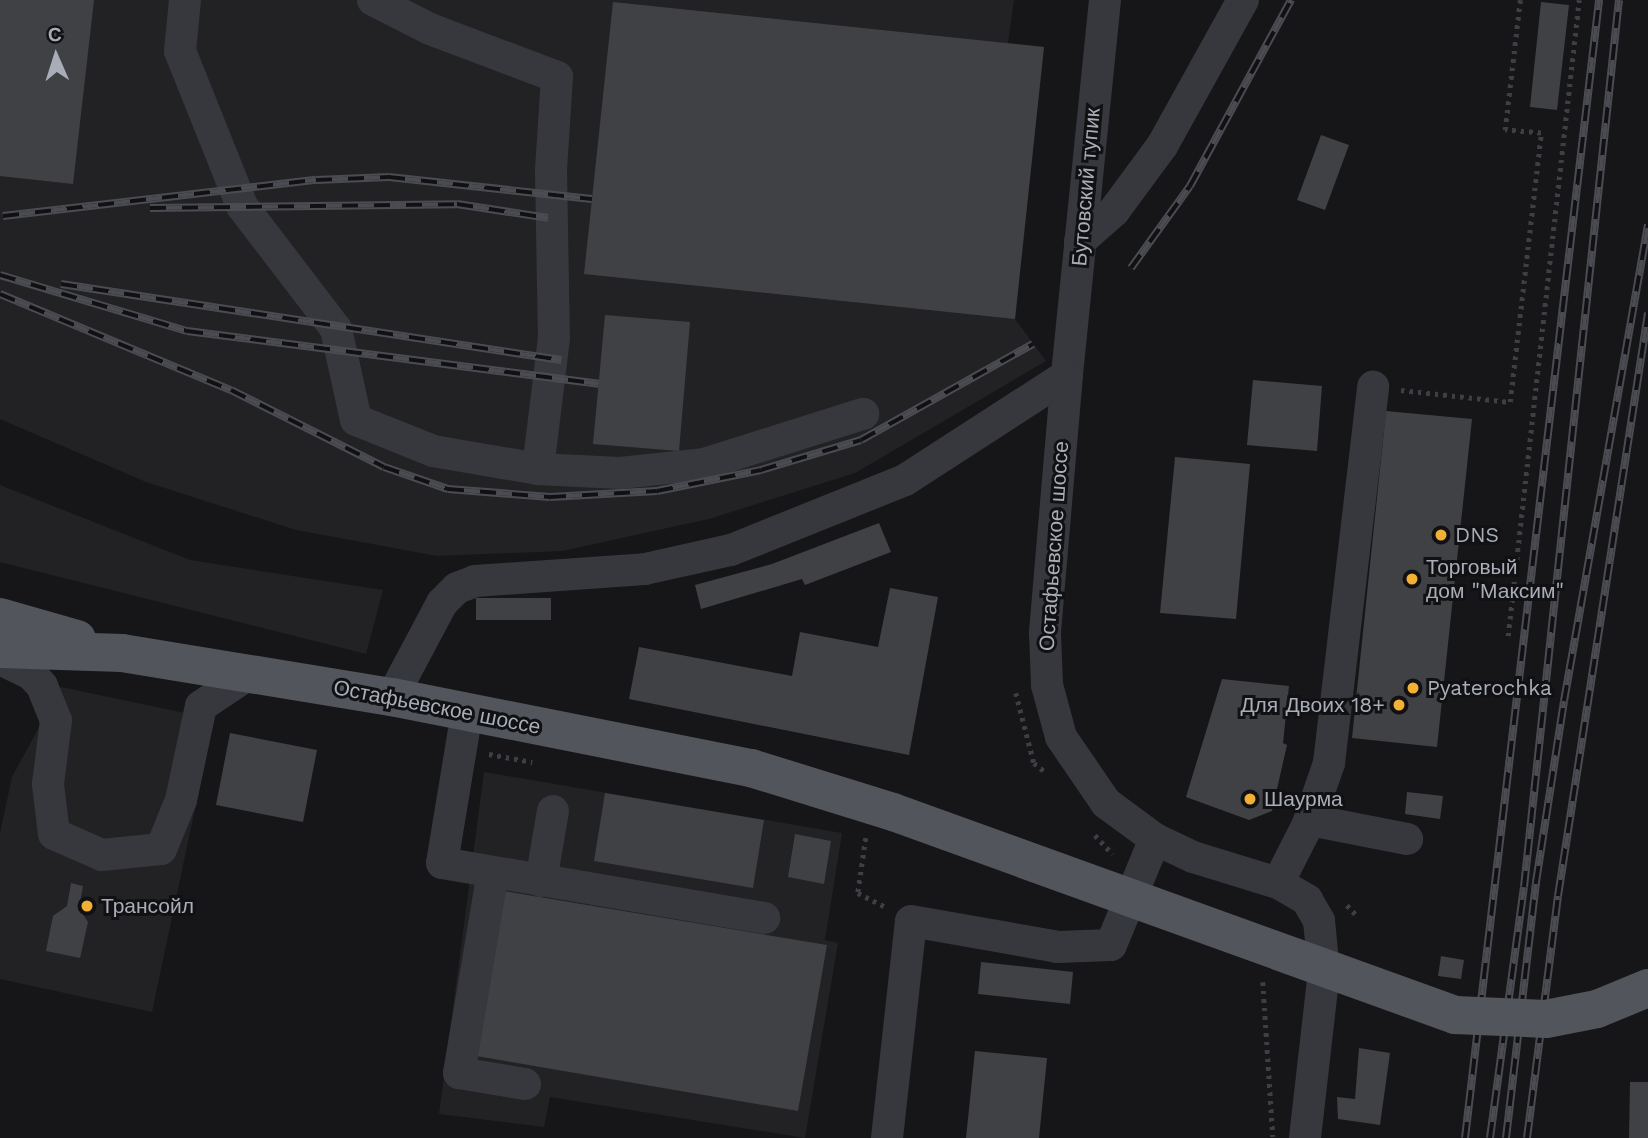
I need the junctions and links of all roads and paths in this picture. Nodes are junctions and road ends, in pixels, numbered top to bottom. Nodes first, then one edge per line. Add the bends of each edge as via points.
1 (185, 0) edge
2 (373, 0) edge
3 (1105, 0) edge
4 (1243, 0) edge
5 (1520, 0) edge
6 (1579, 0) edge
7 (1080, 241) junction
8 (1067, 375) junction
9 (1373, 387) joint
10 (863, 414) dead end
11 (538, 468) junction
12 (0, 617) edge
13 (1508, 636) dead end
14 (0, 649) edge
15 (122, 653) junction
16 (0, 659) edge
17 (249, 674) junction
18 (1016, 690) dead end
19 (392, 697) junction
20 (467, 712) junction
21 (461, 749) junction
22 (542, 764) dead end
23 (1053, 778) dead end
24 (553, 811) dead end
25 (1310, 820) junction
26 (1088, 827) dead end
27 (856, 829) dead end
28 (1155, 839) junction
29 (1407, 839) dead end
30 (1145, 870) junction
31 (493, 872) junction
32 (541, 881) junction
33 (1278, 883) junction
34 (764, 918) dead end
35 (911, 921) junction
36 (1262, 973) dead end
37 (1648, 988) edge
38 (525, 1084) dead end
39 (887, 1138) edge
40 (1273, 1138) edge
41 (1304, 1138) edge

1 - 11 street via 180,51 242,206 336,329 356,420 433,451
2 - 11 street via 430,29 557,77 551,171 554,338
3 - 7 street, Бутовский тупик
4 - 7 street via 1162,146 1114,211
5 - 9 path via 1505,130 1541,134 1510,402
6 - 13 path
7 - 8 street, Бутовский тупик
8 - 19 street via 905,480 732,550 645,569 475,581 457,588 442,603
8 - 28 street, Остафьевское шоссе via 1045,633 1047,685 1057,727 1076,765 1107,803
9 - 25 street via 1329,763
10 - 11 street via 704,464 620,473
12 - 15 main road, Остафьевское шоссе
14 - 15 main road, Остафьевское шоссе
15 - 17 main road, Остафьевское шоссе
16 - 17 street via 31,674 42,686 56,720 48,784 54,834 102,855 161,849 181,800 201,706
17 - 19 main road, Остафьевское шоссе
18 - 23 path via 1034,763
19 - 20 main road, Остафьевское шоссе
20 - 21 street
20 - 37 main road, Остафьевское шоссе, bridge via 751,768 893,812 1455,1015 1546,1019 1597,1009
21 - 22 path
21 - 31 street via 442,863
24 - 32 street
25 - 29 street
25 - 33 street
26 - 30 path via 1109,852
27 - 35 path via 867,833 858,892
28 - 30 street
28 - 33 street, Остафьевское шоссе via 1193,857
30 - 35 street via 1111,945 1058,947
31 - 32 street
31 - 38 street via 459,1073
32 - 34 street
33 - 41 street, Остафьевское шоссе via 1307,900 1319,921 1323,943
35 - 39 street
36 - 40 path

